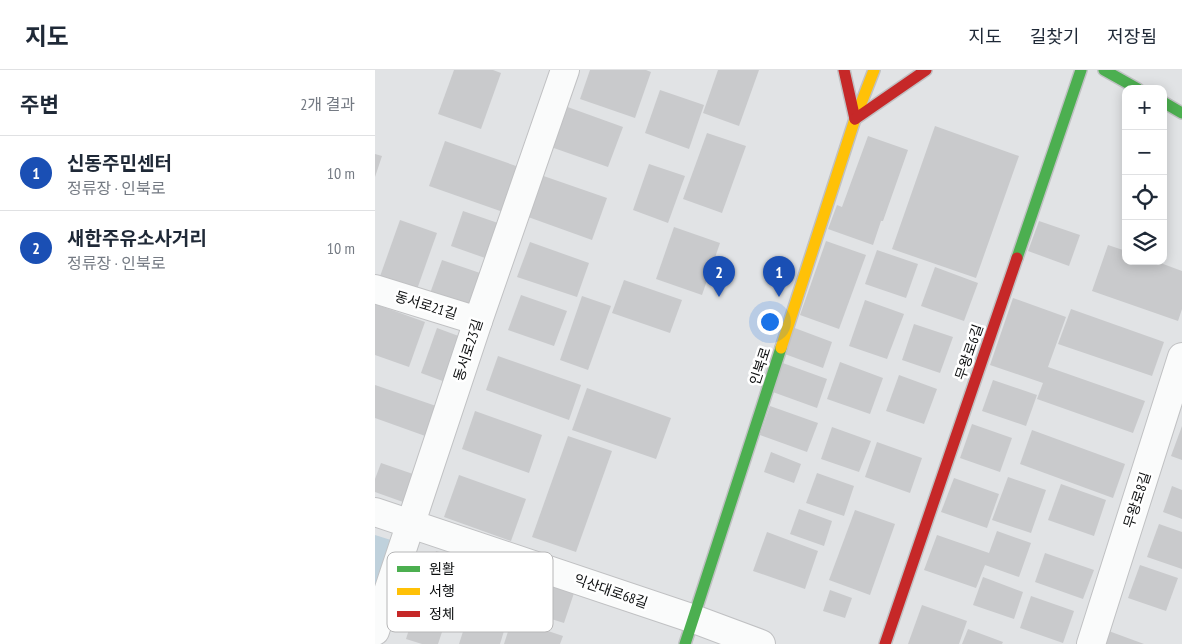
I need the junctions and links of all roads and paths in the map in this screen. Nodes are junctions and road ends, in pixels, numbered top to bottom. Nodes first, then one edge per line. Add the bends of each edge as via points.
1 (565, 70) edge
2 (844, 70) edge
3 (874, 70) edge
4 (926, 70) edge
5 (1081, 70) edge
6 (1104, 70) edge
7 (1131, 85) edge
8 (1167, 104) edge
9 (1182, 112) edge
10 (855, 118) junction
11 (375, 288) edge
12 (478, 321) junction
13 (1182, 357) edge
14 (375, 512) edge
15 (411, 523) junction
16 (401, 552) edge
17 (496, 552) edge
18 (553, 571) edge
19 (387, 595) edge
20 (694, 619) junction
21 (375, 631) edge
22 (685, 644) edge
23 (761, 644) edge
24 (885, 644) edge
25 (1091, 644) edge

1 - 12 street, 동서로23길
2 - 10 street
3 - 10 street, 인북로
4 - 10 street
5 - 24 street, 무왕로6길
6 - 7 street
8 - 9 street
10 - 20 street, 인북로
11 - 12 street, 동서로21길
12 - 15 street, 동서로23길
13 - 25 street, 무왕로8길
14 - 15 street, 익산대로68길
15 - 16 street, 동서로23길
15 - 17 street, 익산대로68길
18 - 20 street, 익산대로68길
19 - 21 street, 동서로23길
20 - 22 street, 인북로
20 - 23 street, 익산대로68길

